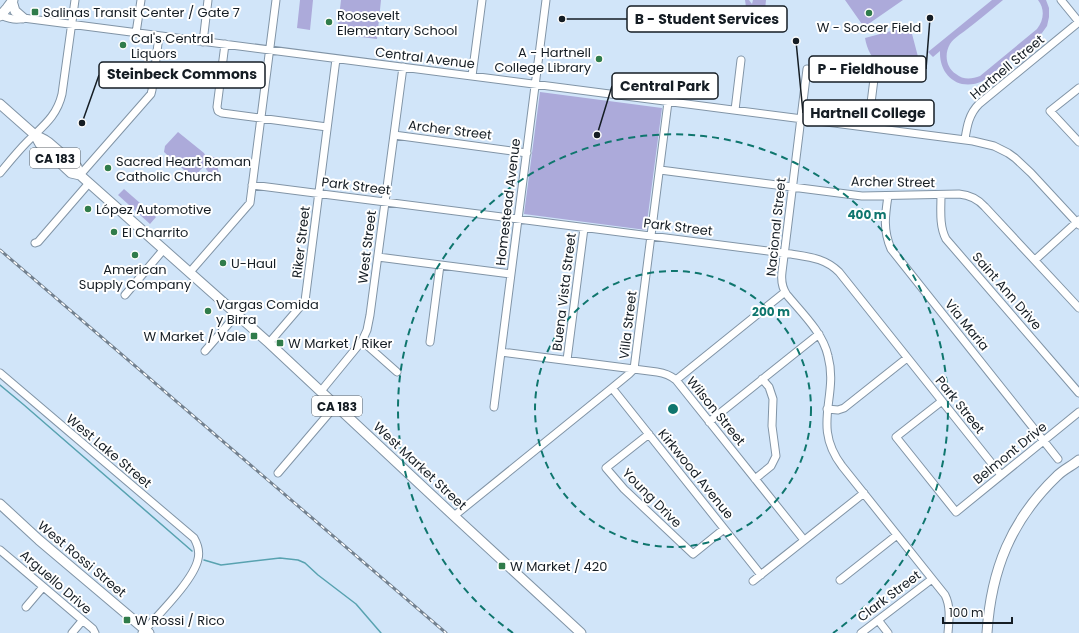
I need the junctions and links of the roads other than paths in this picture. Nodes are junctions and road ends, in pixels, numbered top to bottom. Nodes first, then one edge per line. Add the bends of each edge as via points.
1 (12, 0) edge
2 (75, 0) edge
3 (141, 0) edge
4 (208, 0) edge
5 (276, 0) edge
6 (482, 0) edge
7 (546, 0) edge
8 (1061, 0) edge
9 (0, 16) edge
10 (23, 18) junction
11 (1079, 22) edge
12 (71, 25) junction
13 (136, 33) junction
14 (159, 36) junction
15 (203, 42) junction
16 (225, 44) junction
17 (269, 50) junction
18 (336, 59) junction
19 (741, 60) dead end
20 (403, 67) junction
21 (807, 69) dead end
22 (472, 76) junction
23 (874, 79) dead end
24 (535, 85) junction
25 (1079, 88) edge
26 (668, 102) junction
27 (0, 104) edge
28 (735, 110) junction
29 (260, 118) junction
30 (801, 118) junction
31 (327, 127) junction
32 (868, 127) junction
33 (35, 135) junction
34 (394, 135) junction
35 (965, 139) junction
36 (1079, 142) edge
37 (527, 153) junction
38 (660, 170) junction
39 (0, 173) edge
40 (80, 175) junction
41 (89, 182) junction
42 (252, 185) junction
43 (793, 187) junction
44 (319, 193) junction
45 (941, 195) junction
46 (888, 196) junction
47 (385, 202) junction
48 (518, 219) junction
49 (1078, 223) edge
50 (584, 228) junction
51 (651, 236) junction
52 (35, 243) dead end
53 (164, 249) junction
54 (784, 253) junction
55 (378, 257) junction
56 (1035, 260) junction
57 (440, 265) junction
58 (190, 272) junction
59 (511, 274) junction
60 (785, 292) junction
61 (125, 295) dead end
62 (1079, 308) edge
63 (237, 314) junction
64 (819, 334) junction
65 (362, 341) junction
66 (430, 342) dead end
67 (269, 343) junction
68 (205, 351) dead end
69 (501, 352) junction
70 (907, 358) junction
71 (567, 360) junction
72 (634, 369) junction
73 (397, 372) dead end
74 (0, 373) edge
75 (762, 379) junction
76 (676, 380) junction
77 (612, 388) junction
78 (321, 391) junction
79 (1079, 393) edge
80 (942, 401) junction
81 (336, 405) junction
82 (494, 407) dead end
83 (827, 409) junction
84 (1079, 412) edge
85 (710, 422) junction
86 (649, 434) junction
87 (1044, 440) junction
88 (1058, 459) dead end
89 (1076, 463) edge
90 (278, 473) dead end
91 (1001, 475) junction
92 (755, 479) junction
93 (864, 493) junction
94 (0, 504) edge
95 (454, 516) junction
96 (724, 528) junction
97 (897, 535) junction
98 (804, 540) junction
99 (1, 553) edge
100 (761, 575) junction
101 (932, 579) junction
102 (840, 580) dead end
103 (753, 581) dead end
104 (43, 587) junction
105 (26, 607) dead end
106 (878, 620) junction
107 (82, 621) junction
108 (145, 632) edge
109 (72, 633) edge
110 (95, 633) edge
111 (581, 633) edge
112 (861, 633) edge
113 (888, 633) edge
114 (948, 633) edge
115 (987, 633) edge
116 (993, 633) edge

1 - 9 main road
1 - 10 main road via 15,11
2 - 12 street
3 - 13 street
4 - 15 street
5 - 17 street
6 - 22 street
7 - 24 street, Homestead Avenue
8 - 11 street
9 - 10 street, Central Avenue via 21,20
10 - 12 street, Central Avenue
11 - 35 street, Hartnell Street via 974,109
12 - 13 street, Central Avenue
12 - 33 street via 60,102 52,117
13 - 14 street, Central Avenue
14 - 15 street, Central Avenue
14 - 40 street via 151,94
15 - 16 street, Central Avenue
16 - 17 street, Central Avenue
16 - 29 street via 218,111
17 - 18 street, Central Avenue
17 - 29 street
18 - 20 street, Central Avenue
18 - 31 street, Riker Street
19 - 28 street
20 - 22 street, Central Avenue
20 - 34 street, West Street
21 - 30 street, Nacional Street
22 - 24 street, Central Avenue
23 - 32 street
24 - 26 street, Central Avenue
24 - 37 street, Homestead Avenue
25 - 36 street via 1050,111
26 - 28 street, Central Avenue
26 - 38 street, Villa Street
27 - 33 main road, West Market Street / CA 183
28 - 30 street, Central Avenue
29 - 31 street
29 - 42 street
30 - 32 street, Central Avenue
30 - 43 street, Nacional Street
31 - 44 street, Riker Street
32 - 35 street, Central Avenue
33 - 39 street
33 - 40 main road, West Market Street / CA 183 via 48,142 77,168
34 - 37 street, Archer Street
34 - 47 street, West Street
35 - 49 street, Central Avenue via 994,146 1015,158
37 - 48 street, Homestead Avenue
38 - 43 street, Archer Street
38 - 51 street, Villa Street
40 - 41 main road, West Market Street / CA 183
41 - 52 street
41 - 53 main road, West Market Street / CA 183
42 - 44 street, Park Street
42 - 58 street via 250,203
43 - 46 street, Archer Street via 862,196
43 - 54 street, Nacional Street
44 - 47 street, Park Street
44 - 67 street, Riker Street via 305,301
45 - 46 street, Archer Street
45 - 56 street, Archer Street via 964,194 976,199
45 - 79 street, Saint Ann Drive via 942,226 946,239
46 - 87 street, Via Maria via 885,225 891,249
47 - 48 street, Park Street
47 - 55 street, West Street
48 - 50 street, Park Street
48 - 59 street, Homestead Avenue
49 - 56 street
50 - 51 street, Park Street
50 - 71 street, Buena Vista Street
51 - 54 street, Park Street
51 - 72 street, Villa Street
53 - 58 main road, West Market Street / CA 183
53 - 61 street
54 - 60 street, Nacional Street via 781,276
54 - 70 street, Park Street via 816,258 835,269
55 - 57 street
55 - 65 street, West Street via 369,321
56 - 62 street, Archer Street
57 - 59 street
57 - 66 street
58 - 63 main road, West Market Street / CA 183
59 - 69 street, Homestead Avenue
60 - 64 street, Nacional Street
60 - 76 street
63 - 67 main road, West Market Street / CA 183
63 - 68 street
64 - 75 street
64 - 83 street, Nacional Street via 827,351 830,369
65 - 73 street
65 - 78 street, West Street
67 - 78 main road, West Market Street / CA 183
69 - 71 street, Wilson Street
69 - 82 street, Homestead Avenue
70 - 80 street, Park Street
70 - 83 street via 844,408
71 - 72 street, Wilson Street
72 - 76 street, Wilson Street via 662,373
72 - 77 street, Villa Street
74 - 108 street, West Lake Street via 198,544 198,558 188,580
75 - 85 street
75 - 92 street via 769,387 773,398 772,426 776,453 773,464
76 - 85 street, Wilson Street
77 - 86 street, Kirkwood Avenue
77 - 95 street, Villa Street
78 - 81 main road, West Market Street / CA 183
80 - 91 street, Park Street
80 - 91 street, Belmont Drive via 896,437 956,512
81 - 90 street
81 - 95 main road, West Market Street / CA 183
83 - 93 street, Nacional Street via 827,431 832,450
84 - 87 street, Belmont Drive
85 - 92 street, Wilson Street
86 - 96 street, Kirkwood Avenue
86 - 96 street, Young Drive via 606,468 627,492 693,554
87 - 88 street, Via Maria
87 - 91 street, Belmont Drive
89 - 115 main road via 1066,468 1039,495 1012,533 994,582
89 - 116 main road via 1036,507 1012,548 997,594
92 - 98 street, Wilson Street
93 - 97 street, Nacional Street
93 - 98 street
94 - 108 main road, West Rossi Street
95 - 111 main road, West Market Street / CA 183
96 - 100 street, Kirkwood Avenue
97 - 101 street, Nacional Street
97 - 102 street
98 - 100 street
99 - 104 street, Arguello Drive
100 - 103 street
101 - 106 street, Clark Street
101 - 114 street, Nacional Street via 945,595 949,605
104 - 105 street
104 - 107 street, Arguello Drive
106 - 112 street, Clark Street
106 - 113 street
107 - 109 street
107 - 110 street, Arguello Drive

